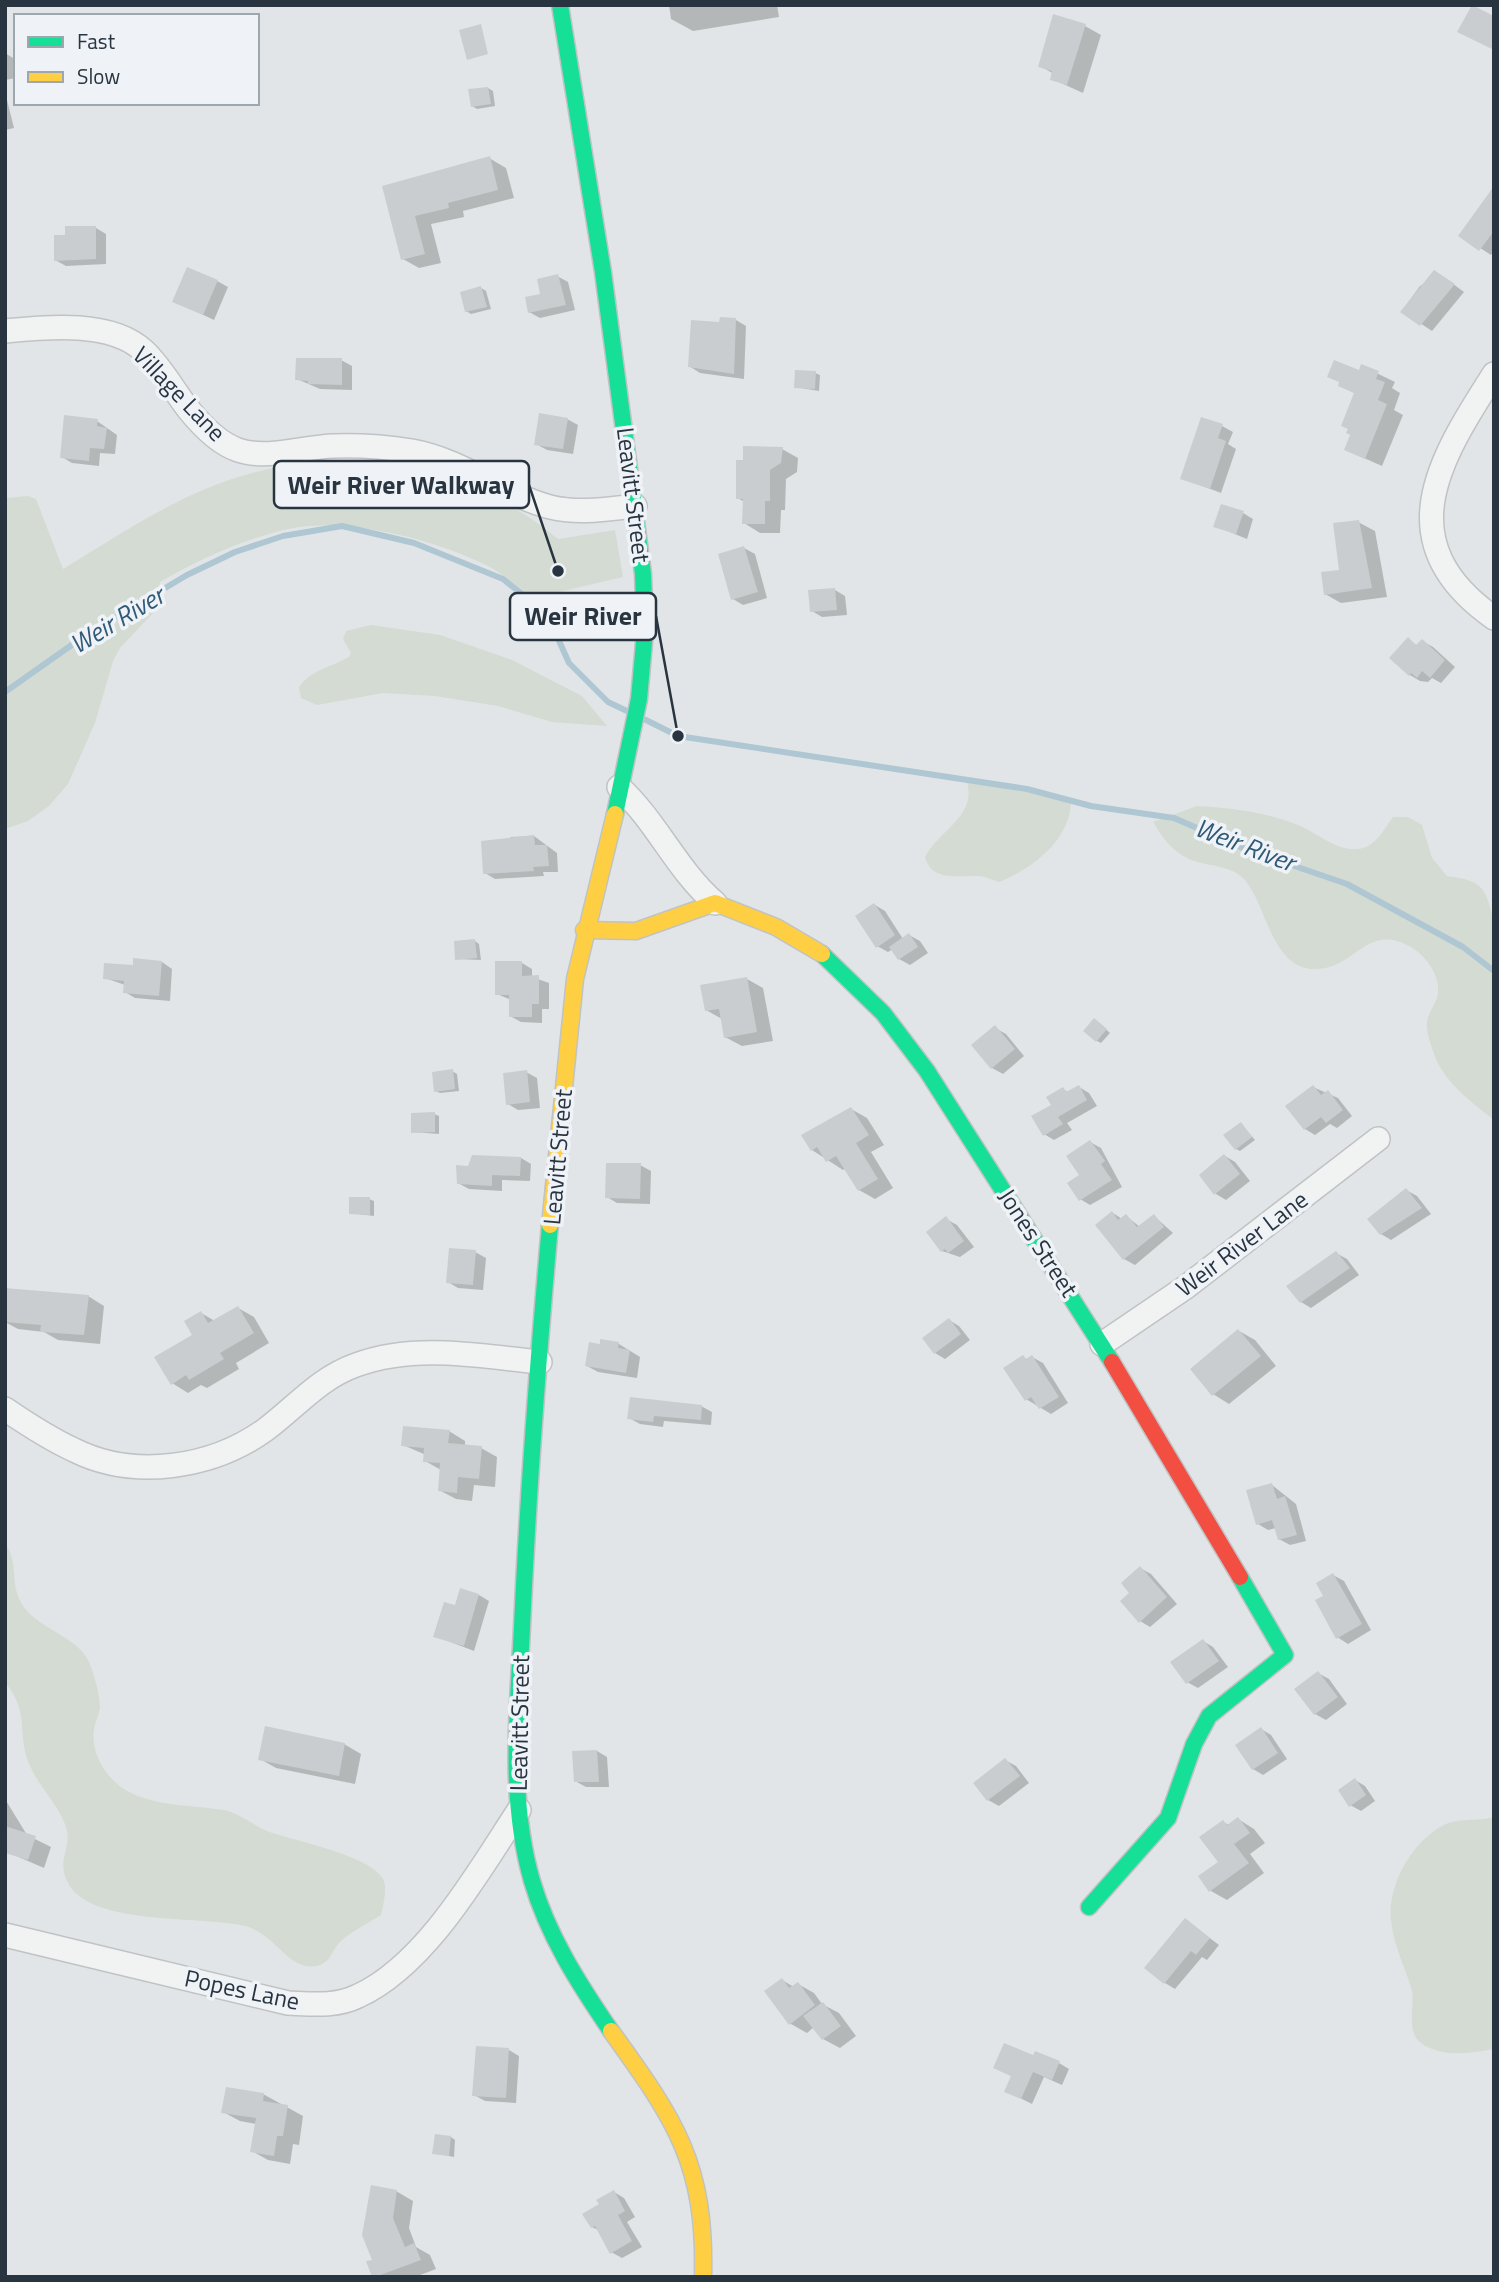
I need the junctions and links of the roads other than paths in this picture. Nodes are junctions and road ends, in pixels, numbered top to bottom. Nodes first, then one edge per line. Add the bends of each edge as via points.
1 (560, 5) edge
2 (5, 331) edge
3 (1494, 374) edge
4 (635, 506) junction
5 (1494, 618) edge
6 (619, 787) junction
7 (715, 903) junction
8 (584, 930) junction
9 (1378, 1139) dead end
10 (1102, 1343) junction
11 (540, 1362) junction
12 (5, 1409) edge
13 (519, 1810) junction
14 (1089, 1907) dead end
15 (5, 1935) edge
16 (703, 2277) edge

1 - 4 street, Leavitt Street via 597,227
2 - 4 street, Village Lane via 80,330 120,337 141,348 201,424 237,450 372,446 454,463 551,507 585,511
3 - 5 street via 1442,465 1430,512 1434,541 1445,567 1460,589
4 - 6 street, Leavitt Street via 645,588 642,675
6 - 7 street, Jones Street via 642,808 691,883
6 - 8 street, Leavitt Street
7 - 8 street via 634,933
7 - 10 street, Jones Street via 814,948 875,1006 966,1131
8 - 11 street, Leavitt Street via 565,1073
9 - 10 street, Weir River Lane via 1186,1287
10 - 14 street, Jones Street via 1285,1655 1209,1716 1168,1818
11 - 12 street via 440,1352 375,1359 333,1376 238,1447 170,1466 140,1468 98,1460
11 - 13 street, Leavitt Street via 524,1570
13 - 15 street, Popes Lane via 459,1902 409,1959 383,1982 336,2002 288,2003
13 - 16 street, Leavitt Street via 538,1901 551,1934 645,2077 684,2146 701,2201

